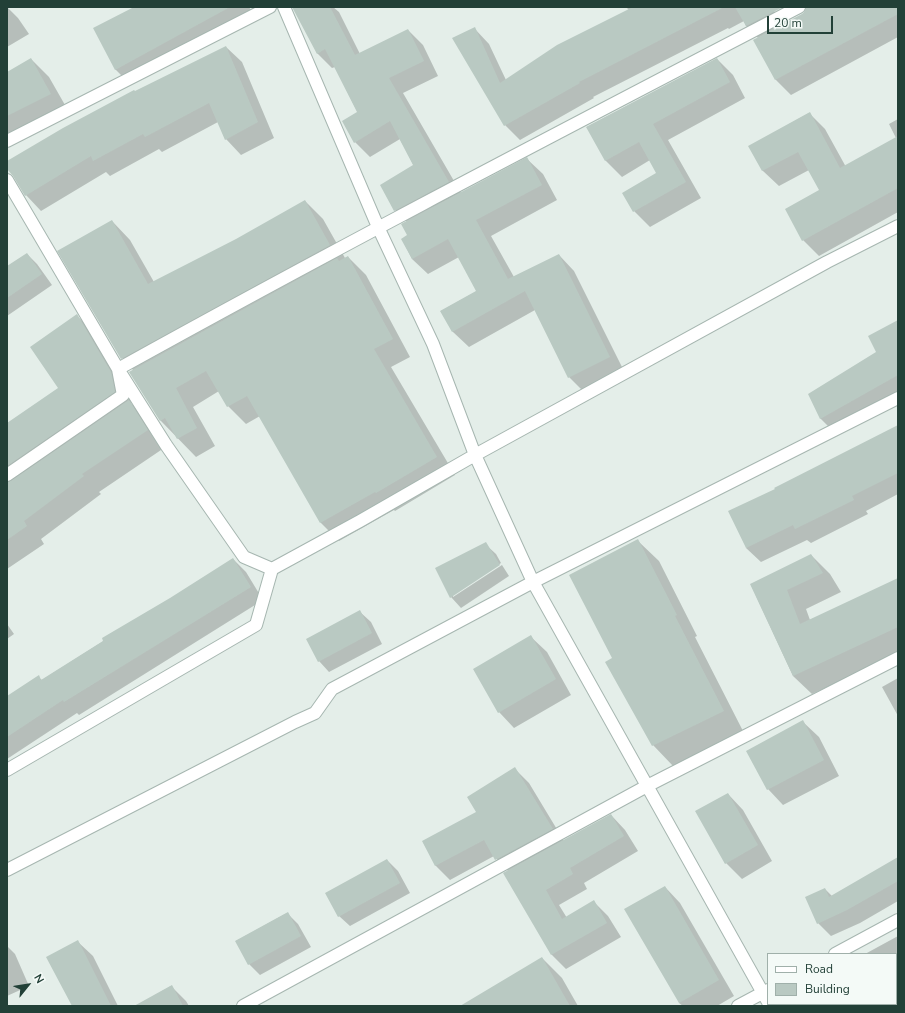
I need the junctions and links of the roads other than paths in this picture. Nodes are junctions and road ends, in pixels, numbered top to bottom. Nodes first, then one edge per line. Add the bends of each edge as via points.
1 (270, 7) edge
2 (284, 7) edge
3 (799, 7) edge
4 (7, 141) edge
5 (7, 180) edge
6 (898, 226) edge
7 (378, 228) junction
8 (118, 369) junction
9 (898, 398) edge
10 (475, 455) junction
11 (7, 475) edge
12 (272, 569) junction
13 (533, 582) junction
14 (898, 658) edge
15 (7, 770) edge
16 (647, 786) junction
17 (7, 870) edge
18 (898, 920) edge
19 (837, 953) edge
20 (767, 997) edge
21 (767, 999) edge
22 (243, 1006) edge
23 (738, 1006) edge

1 - 4 street
2 - 7 street
3 - 7 street
5 - 8 street
6 - 10 street via 827,262
7 - 8 street
7 - 10 street via 433,344
8 - 11 street via 122,395
8 - 12 street via 166,445 244,557
9 - 13 street
10 - 12 street
10 - 13 street
12 - 15 street via 256,625
13 - 16 street
13 - 17 street via 332,689 315,713
14 - 16 street
16 - 20 street
16 - 22 street
18 - 19 street
21 - 23 street

